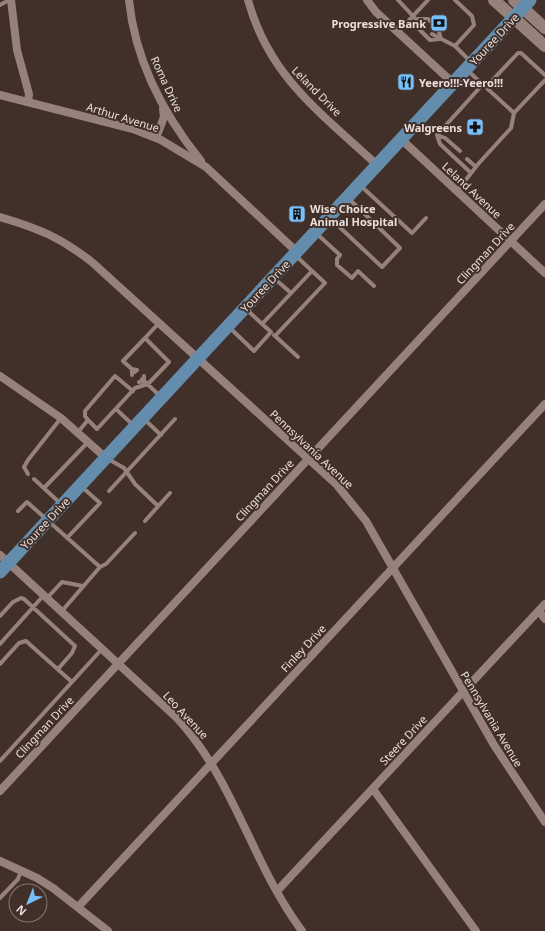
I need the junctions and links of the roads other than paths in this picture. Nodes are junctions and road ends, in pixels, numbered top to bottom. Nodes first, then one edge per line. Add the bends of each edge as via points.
1 (10, 0) edge
2 (129, 0) edge
3 (248, 0) edge
4 (368, 0) edge
5 (398, 0) edge
6 (428, 0) edge
7 (455, 0) edge
8 (494, 0) edge
9 (522, 3) edge
10 (0, 5) edge
11 (414, 15) junction
12 (514, 18) junction
13 (418, 19) junction
14 (545, 28) edge
15 (436, 29) dead end
16 (398, 32) junction
17 (432, 34) dead end
18 (442, 39) junction
19 (455, 46) junction
20 (545, 46) edge
21 (469, 66) junction
22 (545, 75) edge
23 (545, 80) edge
24 (453, 83) junction
25 (484, 85) junction
26 (0, 95) edge
27 (28, 102) junction
28 (162, 104) junction
29 (514, 113) junction
30 (437, 135) junction
31 (156, 138) junction
32 (401, 138) junction
33 (460, 151) dead end
34 (467, 159) dead end
35 (377, 165) junction
36 (206, 167) junction
37 (476, 167) junction
38 (471, 173) junction
39 (359, 184) junction
40 (457, 191) junction
41 (347, 198) junction
42 (545, 204) edge
43 (0, 217) edge
44 (329, 217) junction
45 (426, 218) dead end
46 (315, 232) junction
47 (511, 241) junction
48 (296, 253) junction
49 (312, 271) junction
50 (545, 273) edge
51 (273, 277) junction
52 (374, 286) dead end
53 (291, 293) junction
54 (245, 308) junction
55 (159, 323) junction
56 (262, 324) junction
57 (228, 326) junction
58 (271, 332) junction
59 (275, 336) junction
60 (144, 338) junction
61 (298, 357) dead end
62 (198, 359) junction
63 (134, 372) dead end
64 (0, 376) edge
65 (143, 380) junction
66 (133, 390) junction
67 (162, 398) junction
68 (545, 404) edge
69 (116, 408) junction
70 (61, 418) junction
71 (176, 419) dead end
72 (88, 420) junction
73 (139, 422) junction
74 (78, 432) junction
75 (161, 435) junction
76 (88, 441) junction
77 (106, 458) junction
78 (308, 459) junction
79 (126, 473) junction
80 (26, 474) dead end
81 (32, 481) dead end
82 (80, 486) junction
83 (44, 488) junction
84 (109, 491) dead end
85 (170, 493) dead end
86 (62, 505) junction
87 (158, 506) junction
88 (18, 511) dead end
89 (48, 520) junction
90 (145, 521) dead end
91 (135, 533) dead end
92 (67, 538) junction
93 (3, 563) edge
94 (100, 567) junction
95 (393, 568) junction
96 (83, 586) junction
97 (46, 596) junction
98 (545, 604) edge
99 (33, 607) junction
100 (62, 611) junction
101 (539, 611) junction
102 (0, 616) edge
103 (545, 619) edge
104 (0, 644) edge
105 (102, 649) junction
106 (118, 663) junction
107 (0, 664) edge
108 (58, 669) junction
109 (72, 682) junction
110 (463, 692) junction
111 (0, 761) edge
112 (212, 762) junction
113 (373, 790) junction
114 (0, 791) edge
115 (545, 822) edge
116 (0, 861) edge
117 (21, 871) junction
118 (277, 891) junction
119 (0, 898) edge
120 (78, 907) junction
121 (108, 931) edge
122 (302, 931) edge
123 (476, 931) edge

1 - 10 lane
1 - 27 street via 17,50 29,94
2 - 28 street, Roma Drive via 142,56
3 - 35 street, Leland Drive via 261,39 286,78
4 - 16 street
5 - 11 lane
6 - 11 lane
7 - 19 lane via 472,16 474,25
8 - 12 main road
9 - 12 main road, Youree Drive
9 - 14 main road
11 - 13 lane
11 - 16 lane
12 - 20 main road
12 - 21 main road, Youree Drive
13 - 13 lane via 427,24 428,19
13 - 18 lane via 419,29 430,40
15 - 18 lane
16 - 24 street
17 - 18 lane
18 - 19 lane
19 - 21 lane
21 - 24 main road, Youree Drive
21 - 25 lane
22 - 25 lane via 518,53
23 - 29 lane
24 - 32 main road, Youree Drive
25 - 29 lane
25 - 30 lane
26 - 27 street, Arthur Avenue
27 - 31 street, Arthur Avenue via 133,129
28 - 31 street via 164,117
28 - 36 street, Roma Drive
29 - 37 lane via 511,128
30 - 33 lane via 445,138
30 - 38 lane via 440,144
31 - 36 street, Arthur Avenue
32 - 35 main road, Youree Drive
32 - 40 street, Leland Avenue
34 - 37 lane
35 - 39 main road, Youree Drive
36 - 48 street, Arthur Avenue
37 - 38 lane
38 - 40 lane
39 - 41 main road, Youree Drive
39 - 45 lane via 412,233
40 - 47 street, Leland Avenue
41 - 44 main road, Youree Drive
41 - 44 lane via 400,248 382,267
42 - 47 street, Clingman Drive
43 - 55 street, Pennsylvania Avenue via 38,228 64,242 93,263
44 - 46 main road, Youree Drive
46 - 48 main road, Youree Drive
46 - 52 lane via 340,255 337,265 352,278 358,271
47 - 50 street, Leland Avenue
47 - 78 street, Clingman Drive
48 - 49 lane
48 - 51 main road, Youree Drive
49 - 53 lane
49 - 59 lane via 325,283
51 - 53 lane
51 - 54 main road, Youree Drive
53 - 56 lane
54 - 56 lane
54 - 57 main road, Youree Drive
55 - 60 lane
55 - 62 street, Pennsylvania Avenue
56 - 58 lane
57 - 58 lane via 254,351
57 - 62 main road, Youree Drive
58 - 59 lane
59 - 61 lane
60 - 63 lane via 123,362
60 - 65 lane via 169,362
62 - 67 main road, Youree Drive
62 - 78 street, Pennsylvania Avenue
64 - 70 street
65 - 66 lane
65 - 67 lane
66 - 69 lane
66 - 72 lane via 116,376 85,410
67 - 73 main road, Youree Drive
68 - 95 street, Finley Drive
69 - 72 lane via 98,429
69 - 73 lane
70 - 74 street
70 - 80 lane via 28,460 24,467
71 - 75 lane
72 - 74 lane
73 - 75 lane
73 - 77 main road, Youree Drive
74 - 76 street
75 - 79 lane
76 - 77 street
76 - 83 lane
77 - 79 lane via 118,463
77 - 82 main road, Youree Drive
78 - 95 street, Pennsylvania Avenue via 336,484 359,512
78 - 106 street, Clingman Drive
79 - 84 lane
79 - 87 lane
81 - 83 lane
82 - 86 main road, Youree Drive
82 - 92 lane via 100,503
83 - 86 lane
85 - 87 lane
86 - 89 main road, Youree Drive
87 - 90 lane
88 - 89 lane via 27,502
89 - 92 lane
89 - 93 main road, Youree Drive
91 - 94 lane via 106,564
92 - 94 lane
93 - 97 street, Leo Avenue
94 - 96 lane
95 - 110 street, Pennsylvania Avenue
95 - 112 street, Finley Drive
96 - 97 lane via 62,582
96 - 100 lane
97 - 99 lane
97 - 100 street, Leo Avenue
98 - 101 street, Steere Drive
99 - 102 lane via 24,599 17,599
99 - 104 lane
99 - 108 lane via 74,646 72,653
100 - 105 street, Leo Avenue
101 - 103 street
101 - 110 street, Steere Drive
105 - 106 street, Leo Avenue
105 - 109 lane
106 - 112 street, Leo Avenue via 193,735
106 - 114 street, Clingman Drive
107 - 108 lane via 19,643 26,641
108 - 109 lane
109 - 111 lane
110 - 113 street, Steere Drive
110 - 115 street, Pennsylvania Avenue via 494,745
112 - 118 street, Leo Avenue
112 - 120 street, Finley Drive
113 - 118 street, Steere Drive
113 - 123 street
116 - 117 street
117 - 119 lane via 18,879
117 - 120 street via 53,888
118 - 122 street, Leo Avenue
120 - 121 street

